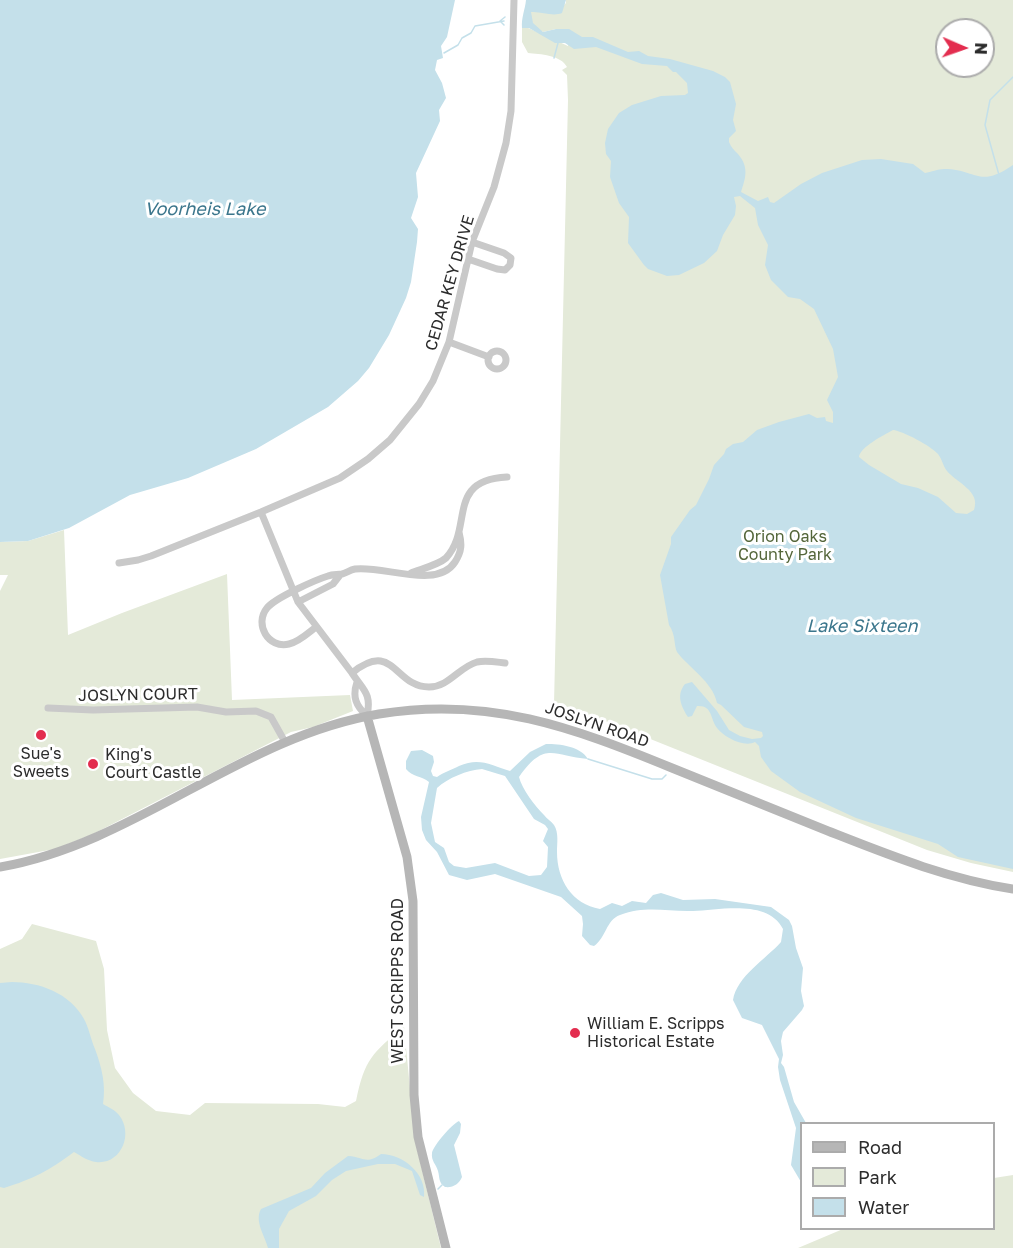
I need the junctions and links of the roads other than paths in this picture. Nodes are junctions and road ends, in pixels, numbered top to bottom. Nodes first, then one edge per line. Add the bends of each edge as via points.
1 (514, 0) edge
2 (472, 242) junction
3 (468, 259) junction
4 (449, 342) junction
5 (489, 357) dead end
6 (507, 477) dead end
7 (261, 512) junction
8 (459, 532) junction
9 (119, 563) dead end
10 (409, 574) junction
11 (340, 575) junction
12 (293, 592) junction
13 (298, 602) junction
14 (316, 627) junction
15 (505, 663) dead end
16 (352, 673) junction
17 (357, 682) junction
18 (48, 708) dead end
19 (367, 716) junction
20 (285, 742) junction
21 (0, 867) edge
22 (1013, 889) edge
23 (446, 1248) edge

1 - 2 street, CEDAR KEY DRIVE via 511,111 506,143
2 - 3 street, CEDAR KEY DRIVE
2 - 3 street via 504,253 511,258 510,265 505,270 497,269
3 - 4 street, CEDAR KEY DRIVE
4 - 5 street
4 - 7 street, CEDAR KEY DRIVE via 433,381 390,440 340,478
6 - 8 street via 479,484 468,494
7 - 9 street, CEDAR KEY DRIVE via 151,556
7 - 12 street, WEST SCRIPPS ROAD
8 - 10 street via 444,559
8 - 10 street via 461,554 451,569 427,576
10 - 11 street via 355,569
11 - 12 street via 330,575
11 - 13 street via 333,584
12 - 13 street, WEST SCRIPPS ROAD
12 - 14 street via 268,608 263,616 264,633 275,644 288,644
13 - 14 street, WEST SCRIPPS ROAD
14 - 16 street, WEST SCRIPPS ROAD
15 - 16 street via 477,662 450,680 429,687 409,680 383,661 362,664
16 - 17 street, WEST SCRIPPS ROAD
17 - 19 street, WEST SCRIPPS ROAD via 354,692 358,707
17 - 19 street, WEST SCRIPPS ROAD via 366,689 370,704
18 - 20 street, JOSLYN COURT via 197,707 226,712 256,711 271,717
19 - 20 street, JOSLYN ROAD
19 - 22 street, JOSLYN ROAD via 455,709 555,724 894,857 960,879
19 - 23 street, WEST SCRIPPS ROAD via 412,878 414,1095 418,1137
20 - 21 street, JOSLYN ROAD via 80,846

